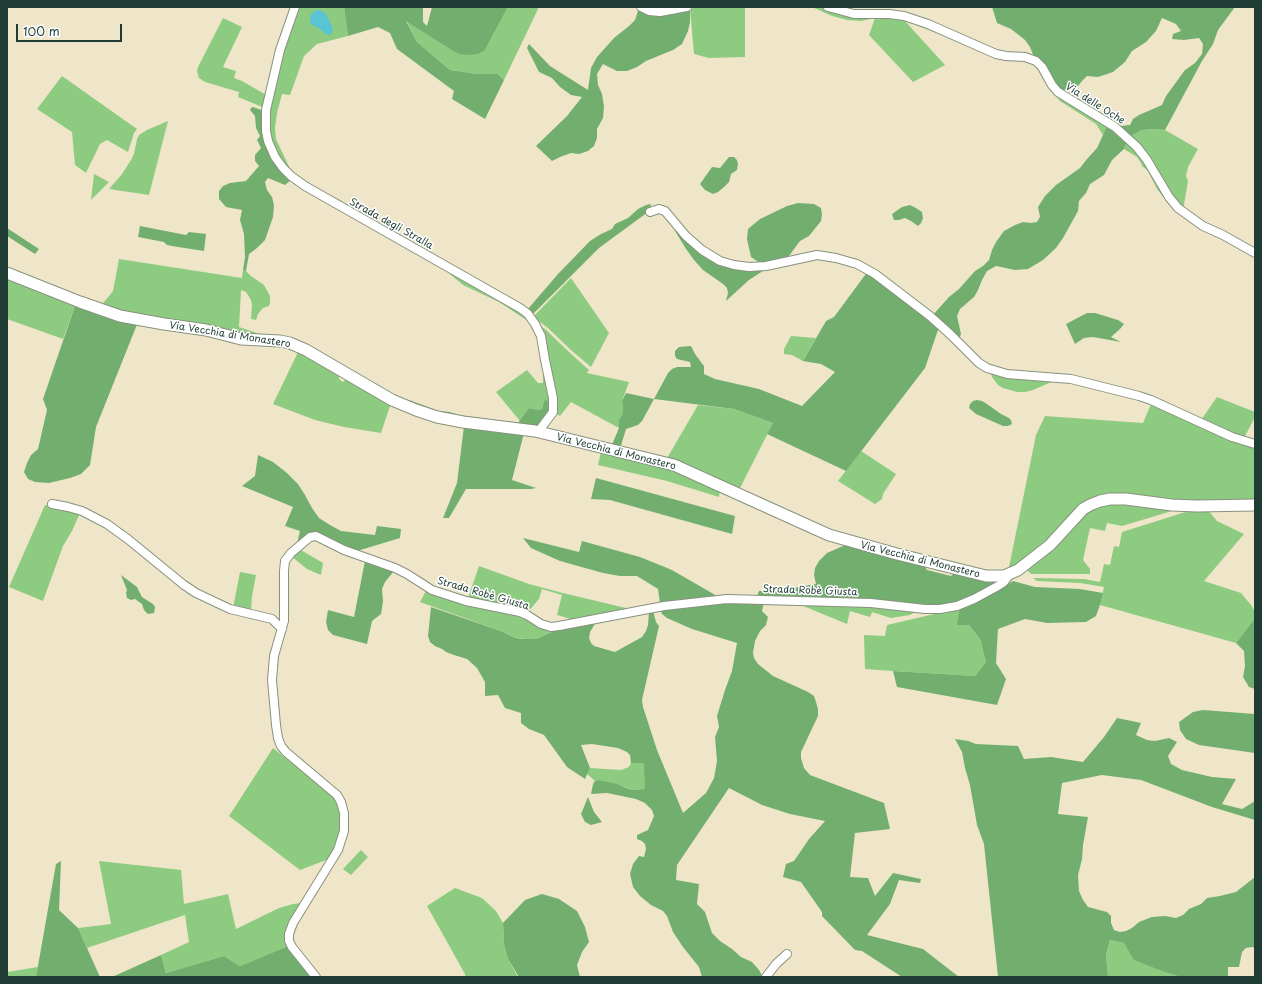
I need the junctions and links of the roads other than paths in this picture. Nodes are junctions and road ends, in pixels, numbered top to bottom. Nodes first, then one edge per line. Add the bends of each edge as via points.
1 (295, 7) edge
2 (641, 7) edge
3 (687, 7) edge
4 (828, 7) edge
5 (650, 212) dead end
6 (1255, 253) edge
7 (7, 272) edge
8 (538, 432) junction
9 (1255, 444) edge
10 (52, 504) dead end
11 (1255, 505) edge
12 (1009, 575) junction
13 (282, 629) junction
14 (787, 954) dead end
15 (316, 977) edge
16 (766, 977) edge

1 - 8 street, Strada degli Stralla via 280,50 266,110 266,131 275,156 291,176 305,186 528,314 541,336 554,398 553,412
2 - 3 street via 657,12
4 - 6 street, Via delle Oche via 854,14 904,16 996,54 1025,56 1036,61 1058,92 1116,128 1137,147 1178,208 1203,226
5 - 9 street via 659,209 665,211 703,251 720,261 734,265 766,266 817,255 857,264 875,274 924,312 987,368 1008,374 1077,380 1139,396 1232,437
7 - 8 street, Via Vecchia di Monastero via 126,318 206,330 241,339 292,344 392,400 430,415
8 - 12 street, Via Vecchia di Monastero via 677,466 843,540 986,576
10 - 13 street via 82,511 108,524 196,593 227,608 272,619
11 - 12 street, Via Vecchia di Monastero via 1172,505 1121,499 1096,502 1082,511 1041,553
12 - 13 street, Strada Robè Giusta via 1004,582 974,599 940,609 871,603 727,599 664,606 551,627 525,614 432,590 403,572 314,536 298,546 286,559 285,613
13 - 15 street, Strada Robè Giusta via 274,656 272,675 279,743 286,752 338,796 344,813 344,831 338,850 289,931 291,945
14 - 16 street

